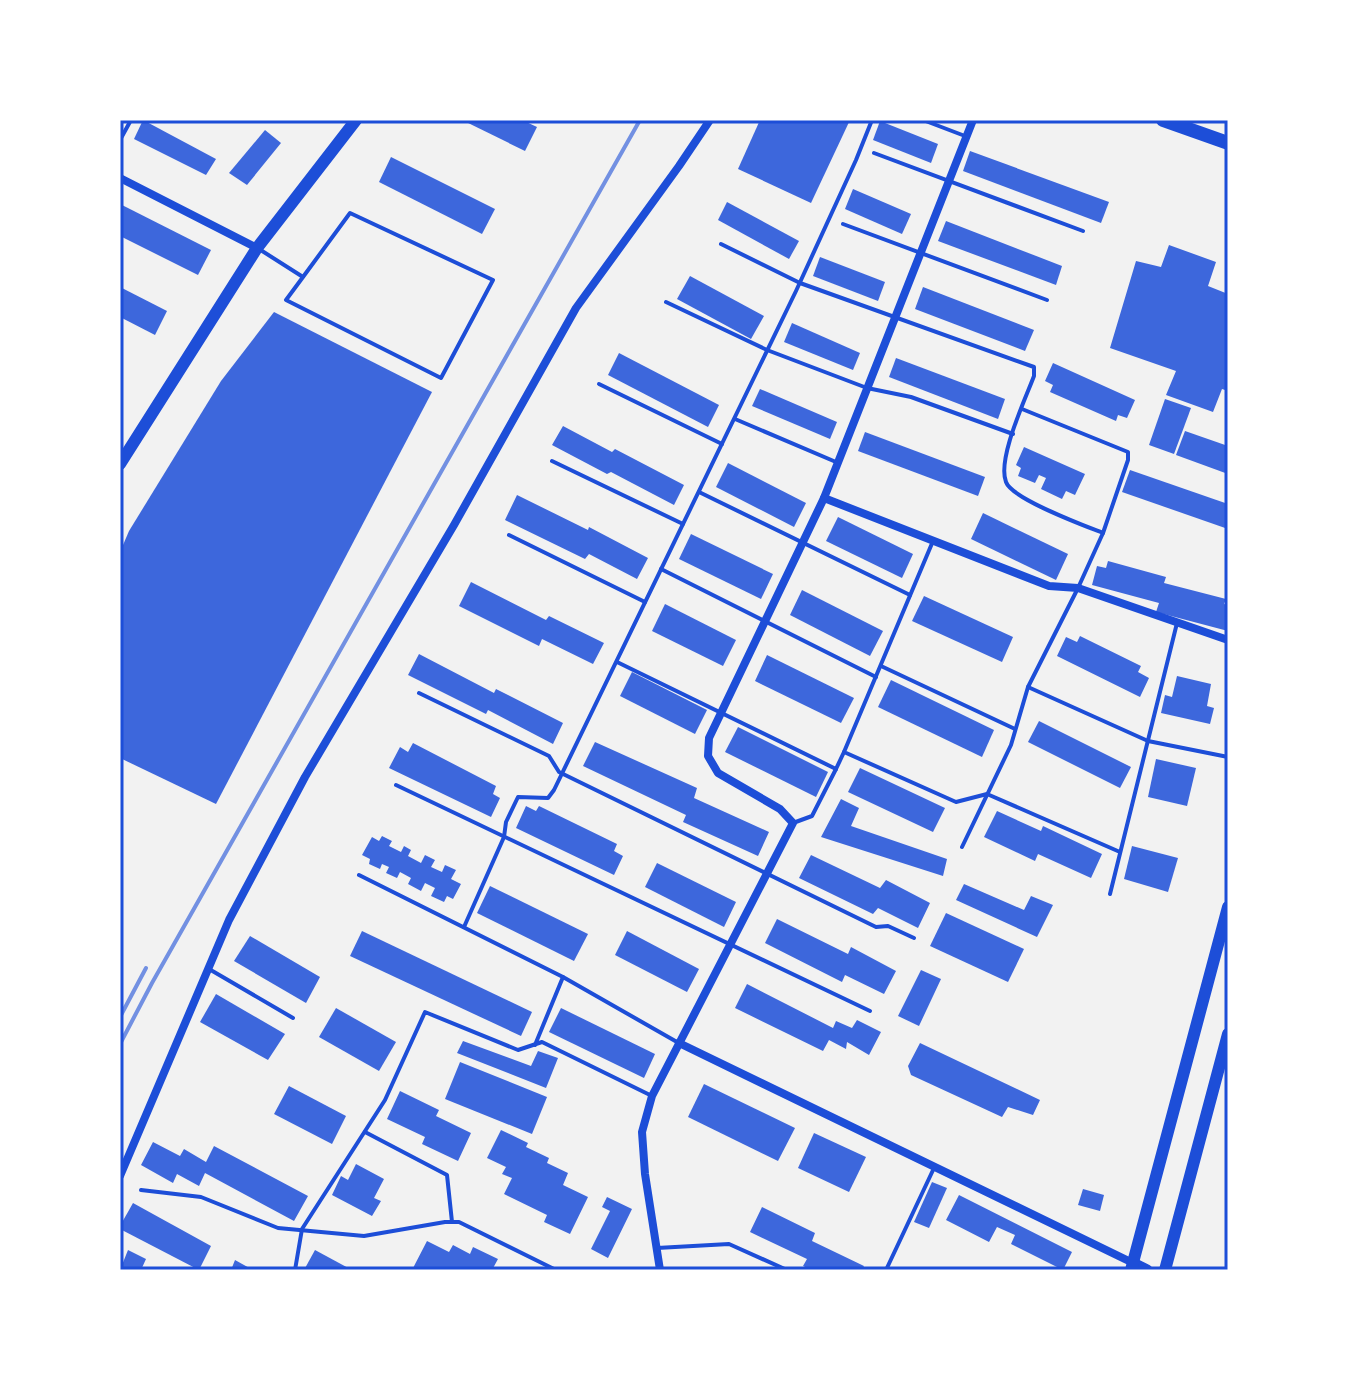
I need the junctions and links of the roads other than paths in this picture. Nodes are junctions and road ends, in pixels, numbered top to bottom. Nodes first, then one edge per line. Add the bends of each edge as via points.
1 (131, 120) edge
2 (356, 120) edge
3 (710, 120) edge
4 (872, 120) edge
5 (923, 120) edge
6 (973, 120) edge
7 (1163, 120) edge
8 (966, 136) junction
9 (120, 140) edge
10 (1227, 143) edge
11 (874, 153) dead end
12 (120, 178) edge
13 (948, 181) junction
14 (843, 224) dead end
15 (1083, 231) dead end
16 (721, 244) dead end
17 (257, 248) junction
18 (920, 253) junction
19 (303, 277) junction
20 (800, 283) junction
21 (1047, 300) dead end
22 (666, 302) dead end
23 (895, 318) junction
24 (767, 350) junction
25 (599, 384) dead end
26 (867, 388) junction
27 (1022, 409) junction
28 (735, 419) junction
29 (1013, 434) junction
30 (722, 444) junction
31 (552, 461) dead end
32 (838, 463) junction
33 (120, 464) edge
34 (699, 492) junction
35 (824, 498) junction
36 (683, 524) junction
37 (1103, 533) junction
38 (509, 535) dead end
39 (933, 541) junction
40 (803, 543) junction
41 (661, 569) junction
42 (1078, 588) junction
43 (910, 595) junction
44 (645, 602) junction
45 (765, 621) junction
46 (1177, 623) junction
47 (1228, 640) edge
48 (616, 662) junction
49 (881, 666) junction
50 (876, 677) junction
51 (1028, 687) junction
52 (419, 693) dead end
53 (721, 713) junction
54 (1015, 729) junction
55 (1148, 741) junction
56 (844, 752) junction
57 (1228, 757) edge
58 (836, 769) junction
59 (562, 773) junction
60 (396, 785) dead end
61 (987, 794) junction
62 (793, 823) junction
63 (504, 837) junction
64 (962, 847) dead end
65 (1120, 852) junction
66 (767, 874) junction
67 (359, 875) dead end
68 (1110, 894) dead end
69 (1228, 907) edge
70 (464, 927) junction
71 (914, 938) dead end
72 (730, 945) junction
73 (209, 968) junction
74 (563, 977) junction
75 (870, 1011) dead end
76 (293, 1018) dead end
77 (1228, 1034) edge
78 (679, 1043) junction
79 (535, 1045) junction
80 (652, 1096) junction
81 (365, 1132) junction
82 (934, 1168) junction
83 (120, 1176) edge
84 (141, 1190) dead end
85 (452, 1222) junction
86 (302, 1229) junction
87 (657, 1248) junction
88 (1132, 1267) edge
89 (295, 1270) edge
90 (556, 1270) edge
91 (660, 1270) edge
92 (787, 1270) edge
93 (886, 1270) edge
94 (1147, 1270) edge
95 (1165, 1270) edge

1 - 9 lane
2 - 17 main road
3 - 73 street via 576,308 305,777
4 - 20 lane
5 - 8 lane
6 - 8 street
7 - 10 main road
8 - 13 street
11 - 13 lane
12 - 17 street
13 - 15 lane
13 - 18 street
14 - 18 lane
16 - 20 lane
17 - 19 lane
17 - 33 main road
18 - 21 lane
18 - 23 street
19 - 19 lane via 286,300 441,378 493,280 350,213
20 - 23 lane
20 - 24 lane
22 - 24 lane
23 - 26 street
23 - 27 lane via 1034,367
24 - 26 lane
24 - 28 lane
25 - 30 lane
26 - 29 lane via 911,397
26 - 32 street
27 - 29 lane
27 - 37 lane via 1128,452
28 - 30 lane
28 - 32 lane
29 - 37 lane via 1003,461 1006,483 1019,496
30 - 34 lane
31 - 36 lane
32 - 35 street
34 - 36 lane
34 - 40 lane
35 - 39 street
35 - 40 street
36 - 41 lane
37 - 42 lane
38 - 44 lane
39 - 42 street via 1049,586
39 - 43 lane
40 - 43 lane
40 - 45 street
41 - 44 lane
41 - 45 lane
42 - 46 street
42 - 51 lane
43 - 49 lane
44 - 48 lane
45 - 50 lane
45 - 53 street
46 - 47 street
46 - 55 lane
48 - 53 lane
48 - 59 lane
49 - 50 lane
49 - 54 lane
50 - 56 lane
51 - 54 lane
51 - 55 lane
52 - 59 lane via 549,756
53 - 58 lane
53 - 62 street via 709,738 708,756 718,773 780,809
54 - 61 lane
55 - 57 lane
55 - 65 lane
56 - 58 lane
56 - 61 lane via 956,802
58 - 62 lane via 812,816
59 - 63 lane via 548,798 518,797
59 - 66 lane
60 - 63 lane
61 - 64 lane
61 - 65 lane
62 - 66 street
63 - 70 lane
63 - 72 lane
65 - 68 lane
66 - 71 lane via 876,927 888,926
66 - 72 street
67 - 70 lane
69 - 88 main road
70 - 74 lane
72 - 75 lane
72 - 78 street
73 - 76 lane
73 - 83 street
74 - 78 lane
74 - 79 lane
77 - 95 main road
78 - 80 street
78 - 82 street
79 - 80 lane via 542,1042
79 - 81 lane via 518,1050 425,1012
80 - 87 street via 642,1132
81 - 85 lane via 447,1175
81 - 86 lane
82 - 88 street
82 - 93 lane
84 - 86 lane via 201,1197 278,1228
85 - 86 lane via 364,1236
85 - 90 lane
86 - 89 lane
87 - 91 street
87 - 92 lane via 729,1244
88 - 94 street

